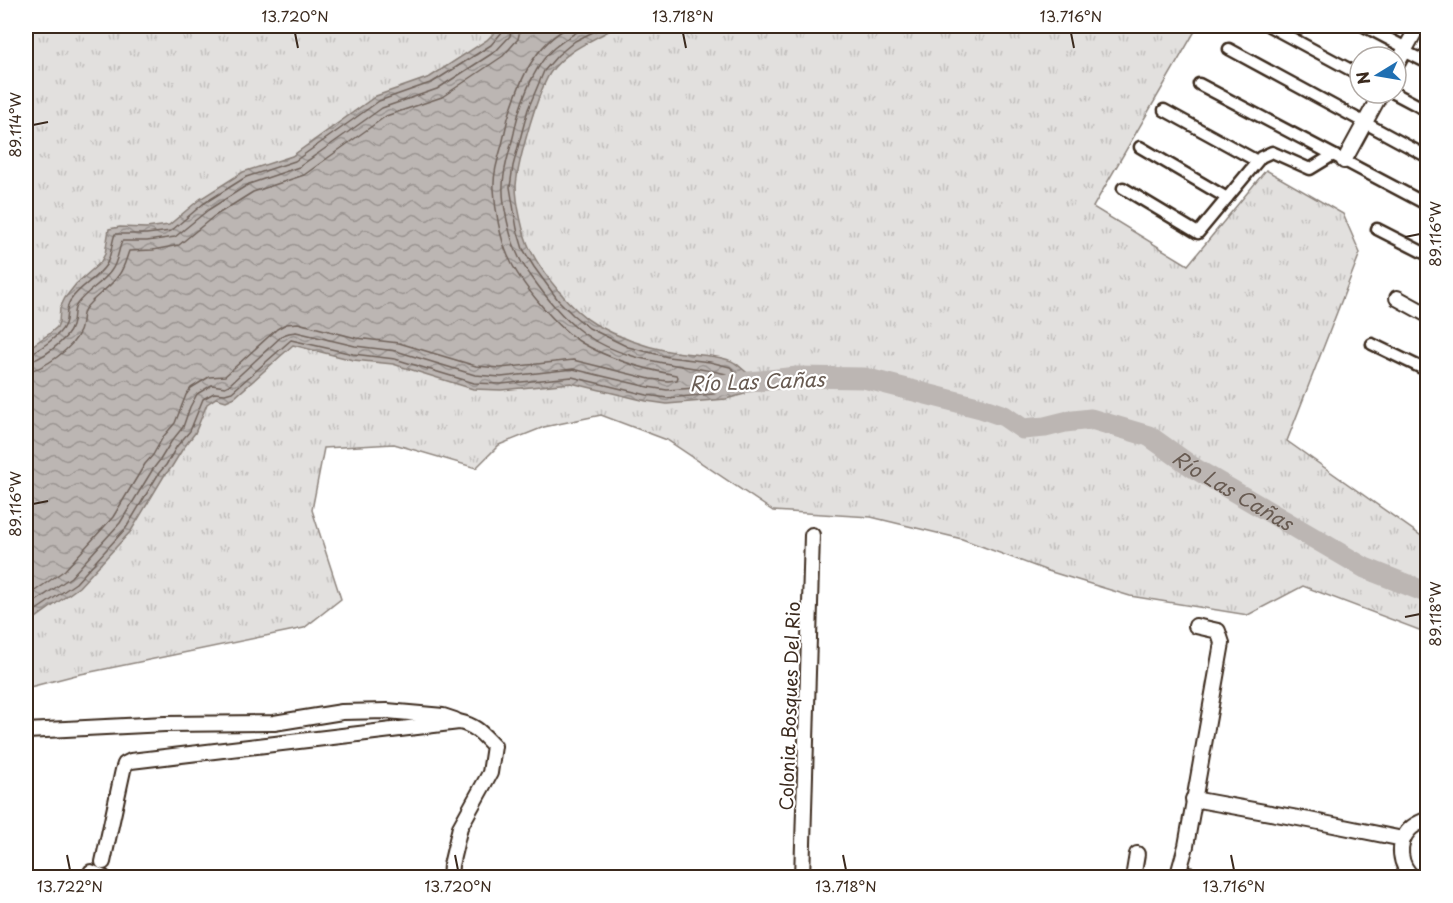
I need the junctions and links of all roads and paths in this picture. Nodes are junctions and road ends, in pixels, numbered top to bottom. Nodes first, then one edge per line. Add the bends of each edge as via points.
1 (1269, 26) edge
2 (1364, 26) edge
3 (1418, 26) edge
4 (1396, 45) edge
5 (1408, 45) edge
6 (1229, 49) dead end
7 (1408, 52) edge
8 (1428, 63) edge
9 (1348, 69) edge
10 (1199, 84) dead end
11 (1408, 100) edge
12 (1374, 105) edge
13 (1164, 110) dead end
14 (1428, 111) edge
15 (1364, 124) junction
16 (1140, 147) dead end
17 (1338, 158) junction
18 (1428, 158) edge
19 (1257, 161) junction
20 (1124, 188) dead end
21 (1227, 198) junction
22 (1428, 205) edge
23 (1377, 229) dead end
24 (1428, 255) edge
25 (1396, 298) dead end
26 (1428, 315) edge
27 (1372, 344) dead end
28 (1428, 371) edge
29 (812, 535) dead end
30 (1196, 626) dead end
31 (459, 722) junction
32 (26, 731) edge
33 (1193, 800) junction
34 (1428, 819) edge
35 (1403, 839) junction
36 (1137, 854) dead end
37 (103, 862) dead end
38 (1178, 875) edge
39 (450, 878) edge
40 (802, 878) edge
41 (1133, 878) edge
42 (1206, 878) edge
43 (1414, 878) edge

1 - 9 street
2 - 4 street
3 - 5 street
6 - 15 street
7 - 8 street
10 - 17 street
11 - 14 street
12 - 15 street
13 - 19 street
15 - 17 street
15 - 18 street
16 - 21 street
17 - 19 street via 1310,169 1272,152
17 - 22 street
19 - 21 street
20 - 21 street via 1198,233
23 - 24 street
25 - 26 street
27 - 28 street
29 - 40 street, Colonia Bosques Del Rio
30 - 33 street via 1218,631 1222,643
31 - 32 street via 443,716 387,711 342,712 274,723
31 - 37 street via 131,761 123,770
31 - 39 street via 479,730 494,746 490,773 460,826
33 - 35 street
33 - 38 street
34 - 35 street via 1408,830
35 - 43 street via 1401,858
36 - 41 street
38 - 42 street

